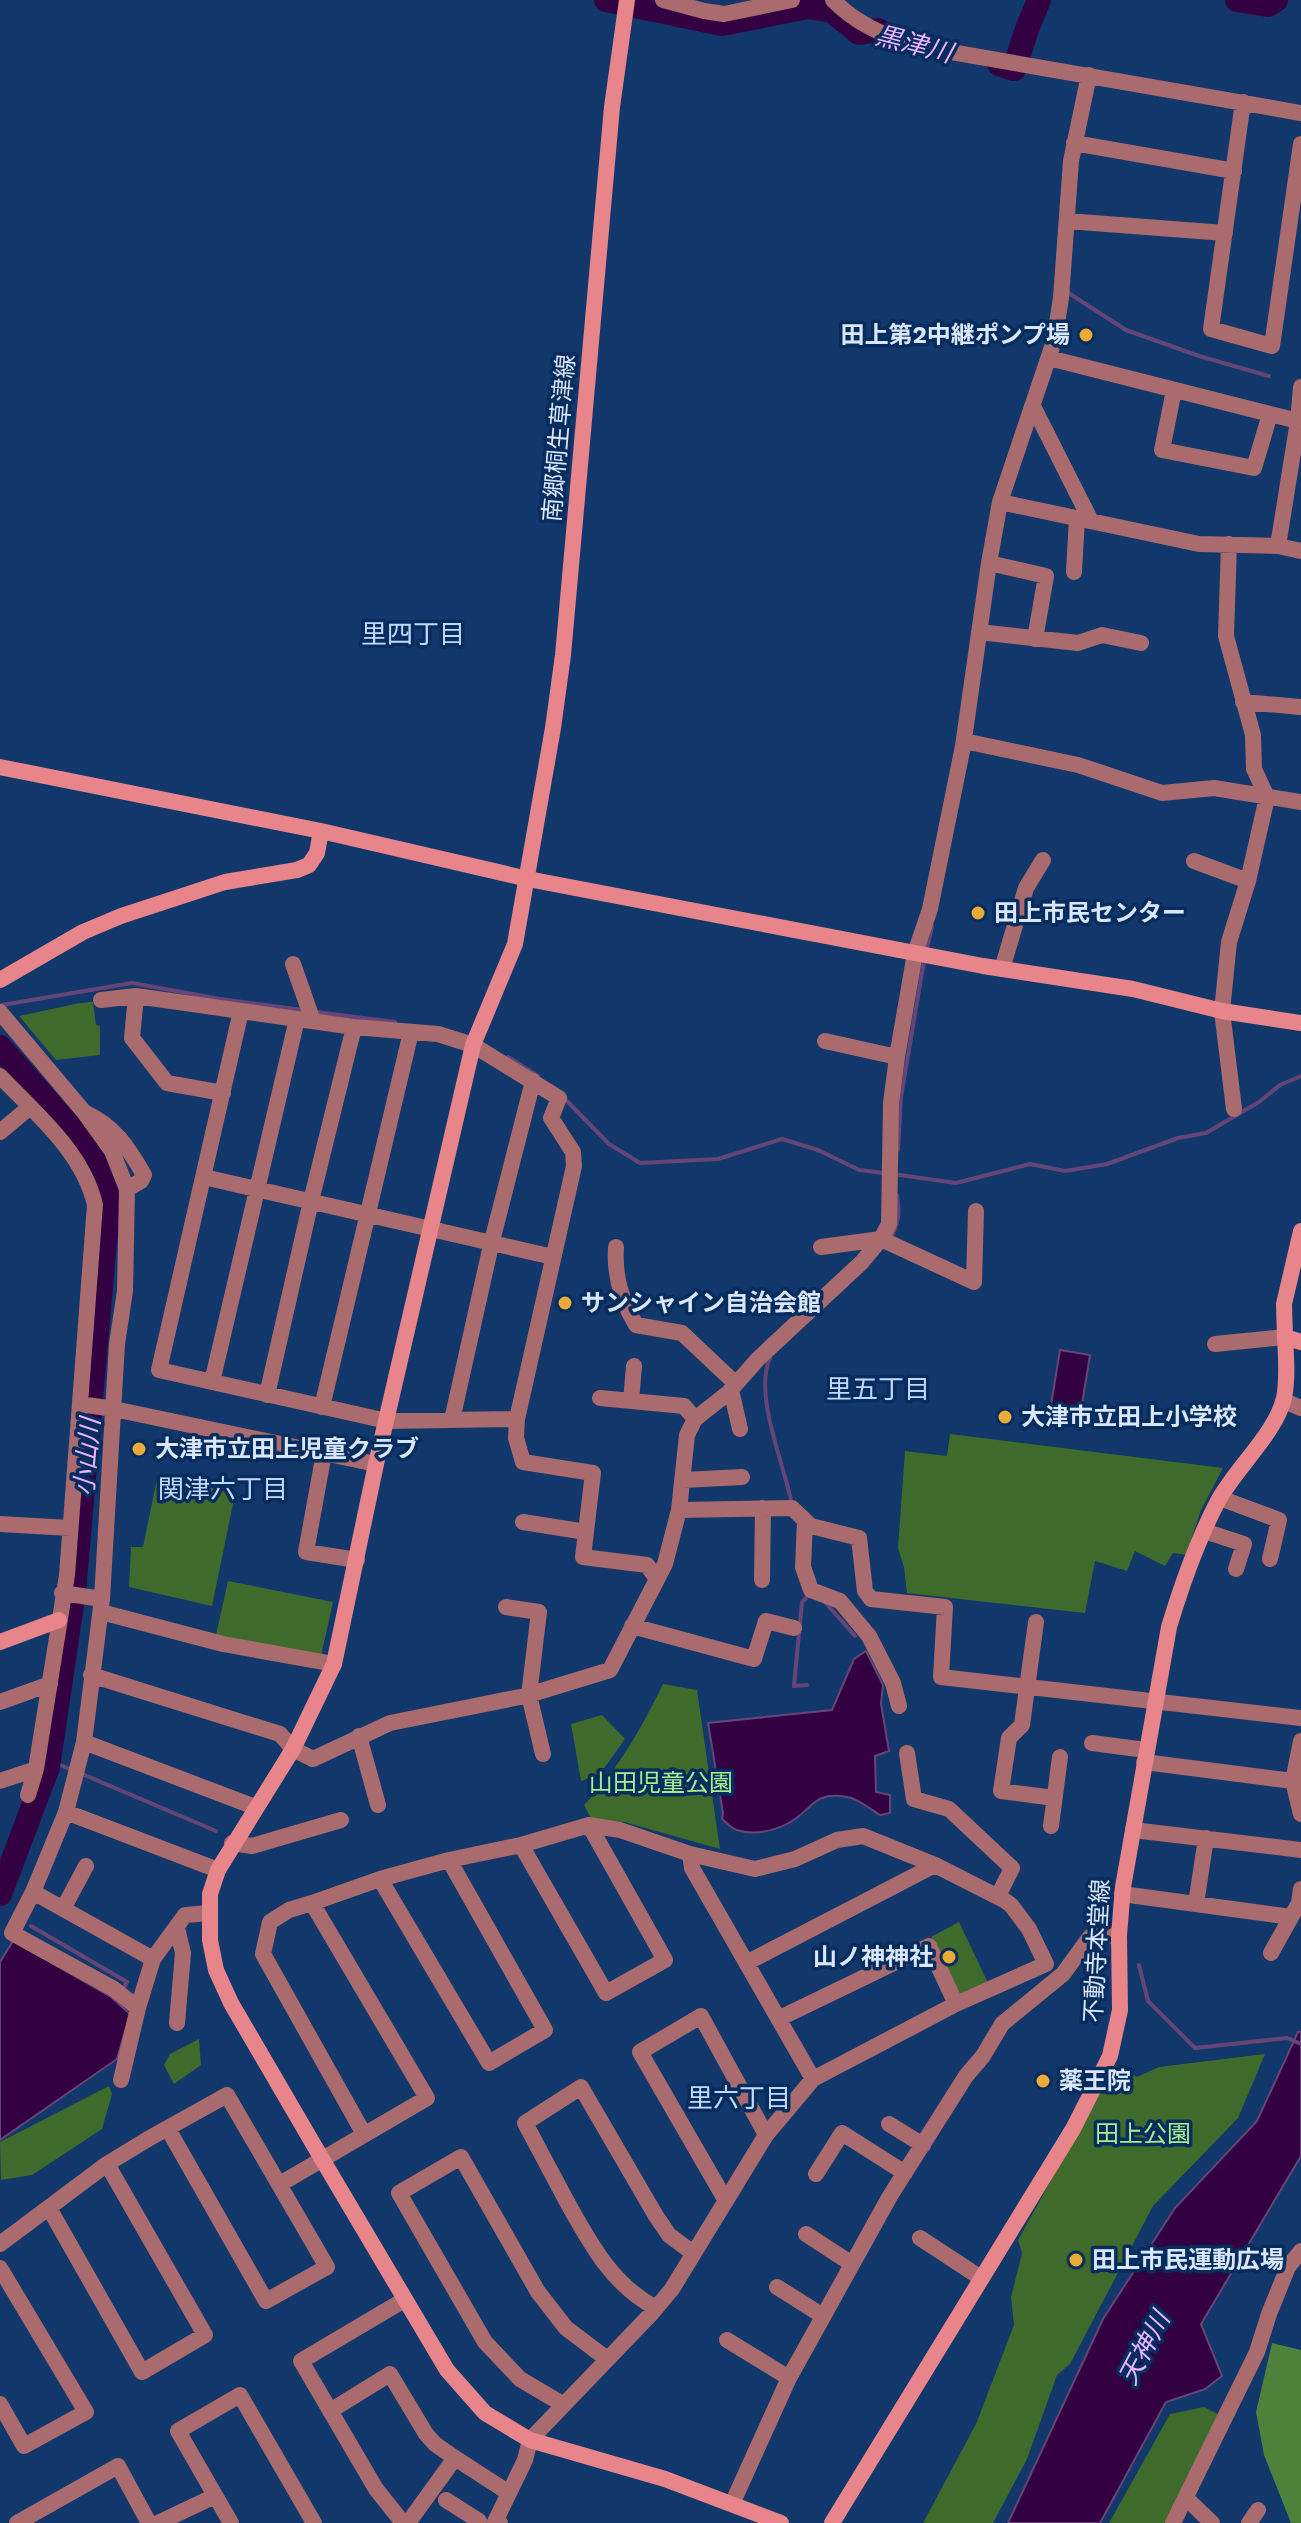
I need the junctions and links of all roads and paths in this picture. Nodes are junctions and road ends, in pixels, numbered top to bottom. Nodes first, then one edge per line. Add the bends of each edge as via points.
1 (627, 0) edge
2 (663, 0) edge
3 (792, 0) edge
4 (833, 0) edge
5 (1089, 75) junction
6 (1243, 102) junction
7 (1301, 113) edge
8 (1074, 143) junction
9 (1301, 144) edge
10 (1234, 171) junction
11 (1067, 221) junction
12 (1225, 233) junction
13 (1049, 358) junction
14 (1301, 387) edge
15 (1174, 390) junction
16 (1033, 406) junction
17 (1270, 414) junction
18 (1298, 421) junction
19 (1000, 502) junction
20 (1084, 520) junction
21 (1229, 544) junction
22 (1278, 546) junction
23 (1301, 551) edge
24 (989, 563) junction
25 (1074, 572) dead end
26 (979, 632) junction
27 (1035, 639) junction
28 (1141, 643) dead end
29 (1243, 702) junction
30 (1301, 707) edge
31 (964, 741) junction
32 (0, 767) edge
33 (1267, 797) junction
34 (1301, 802) edge
35 (321, 831) junction
36 (1043, 860) dead end
37 (1194, 861) dead end
38 (528, 879) junction
39 (1248, 881) junction
40 (915, 953) junction
41 (293, 964) dead end
42 (1002, 969) junction
43 (0, 980) edge
44 (136, 996) junction
45 (101, 1000) dead end
46 (241, 1011) junction
47 (1222, 1011) junction
48 (0, 1012) edge
49 (305, 1020) junction
50 (1301, 1023) edge
51 (354, 1027) junction
52 (411, 1032) junction
53 (825, 1041) dead end
54 (473, 1045) junction
55 (897, 1057) junction
56 (0, 1076) edge
57 (533, 1081) junction
58 (223, 1093) junction
59 (30, 1107) junction
60 (1234, 1109) dead end
61 (0, 1132) edge
62 (204, 1177) junction
63 (258, 1189) junction
64 (311, 1201) junction
65 (976, 1211) dead end
66 (368, 1214) junction
67 (431, 1228) junction
68 (1301, 1231) edge
69 (881, 1239) junction
70 (491, 1245) junction
71 (616, 1247) dead end
72 (821, 1247) dead end
73 (553, 1257) junction
74 (1293, 1339) edge
75 (1215, 1344) dead end
76 (634, 1366) dead end
77 (212, 1382) junction
78 (733, 1387) junction
79 (267, 1395) junction
80 (600, 1398) dead end
81 (631, 1401) junction
82 (1284, 1401) junction
83 (80, 1404) junction
84 (322, 1407) junction
85 (1301, 1408) edge
86 (114, 1409) junction
87 (517, 1419) junction
88 (695, 1419) junction
89 (452, 1420) junction
90 (387, 1421) junction
91 (740, 1429) dead end
92 (324, 1453) junction
93 (376, 1464) junction
94 (742, 1477) dead end
95 (683, 1480) junction
96 (1220, 1498) junction
97 (763, 1508) junction
98 (679, 1510) junction
99 (805, 1521) junction
100 (523, 1522) dead end
101 (0, 1524) edge
102 (70, 1528) junction
103 (1204, 1531) junction
104 (586, 1532) junction
105 (1270, 1559) dead end
106 (357, 1560) junction
107 (1236, 1569) dead end
108 (657, 1579) junction
109 (762, 1580) dead end
110 (62, 1593) junction
111 (101, 1606) junction
112 (506, 1607) dead end
113 (59, 1620) junction
114 (1036, 1622) dead end
115 (632, 1626) junction
116 (794, 1628) dead end
117 (0, 1642) edge
118 (334, 1664) junction
119 (91, 1675) junction
120 (50, 1684) junction
121 (1027, 1688) junction
122 (529, 1695) junction
123 (1154, 1701) junction
124 (0, 1702) edge
125 (899, 1706) dead end
126 (1301, 1718) edge
127 (359, 1736) junction
128 (1301, 1741) edge
129 (84, 1742) junction
130 (1092, 1743) dead end
131 (293, 1749) junction
132 (907, 1753) dead end
133 (543, 1754) dead end
134 (1145, 1756) junction
135 (1060, 1757) dead end
136 (36, 1769) junction
137 (0, 1781) edge
138 (1293, 1781) junction
139 (28, 1795) dead end
140 (1054, 1798) junction
141 (378, 1805) dead end
142 (255, 1807) junction
143 (66, 1812) junction
144 (1301, 1814) edge
145 (341, 1820) dead end
146 (589, 1825) junction
147 (1051, 1826) dead end
148 (1133, 1830) junction
149 (1206, 1838) junction
150 (232, 1843) junction
151 (521, 1845) junction
152 (1301, 1850) edge
153 (690, 1854) junction
154 (449, 1860) junction
155 (935, 1865) junction
156 (86, 1866) dead end
157 (218, 1870) junction
158 (380, 1879) junction
159 (1301, 1889) edge
160 (33, 1892) junction
161 (1122, 1894) junction
162 (998, 1896) junction
163 (312, 1903) junction
164 (1196, 1904) junction
165 (63, 1909) junction
166 (210, 1913) junction
167 (1291, 1917) junction
168 (177, 1928) junction
169 (1119, 1935) junction
170 (1271, 1953) dead end
171 (153, 1959) junction
172 (748, 1962) junction
173 (956, 2004) junction
174 (138, 2008) junction
175 (780, 2018) junction
176 (177, 2023) dead end
177 (813, 2079) junction
178 (121, 2080) dead end
179 (889, 2124) dead end
180 (168, 2129) junction
181 (364, 2134) junction
182 (766, 2135) junction
183 (923, 2145) junction
184 (322, 2159) junction
185 (107, 2164) junction
186 (905, 2173) junction
187 (816, 2174) dead end
188 (280, 2184) junction
189 (726, 2201) junction
190 (49, 2208) junction
191 (806, 2234) dead end
192 (920, 2238) dead end
193 (0, 2244) edge
194 (1301, 2251) edge
195 (693, 2253) junction
196 (852, 2264) junction
197 (0, 2268) edge
198 (981, 2278) junction
199 (777, 2287) dead end
200 (404, 2300) junction
201 (656, 2308) junction
202 (823, 2316) junction
203 (727, 2340) dead end
204 (607, 2359) junction
205 (789, 2378) junction
206 (0, 2404) edge
207 (564, 2405) junction
208 (330, 2411) junction
209 (530, 2440) junction
210 (455, 2458) junction
211 (509, 2493) junction
212 (215, 2496) junction
213 (1186, 2498) junction
214 (446, 2500) dead end
215 (732, 2504) junction
216 (488, 2522) edge
217 (17, 2523) edge
218 (149, 2523) edge
219 (158, 2523) edge
220 (231, 2523) edge
221 (314, 2523) edge
222 (406, 2523) edge
223 (781, 2523) edge
224 (832, 2523) edge
225 (1173, 2523) edge
226 (1212, 2523) edge

1 - 38 street, 南郷桐生草津線 via 612,107 563,655
2 - 3 street via 724,14
4 - 5 street via 865,26 911,45
5 - 6 street
5 - 8 street
6 - 7 street
6 - 10 street
8 - 10 street
8 - 11 street
9 - 12 street via 1272,346 1211,329
10 - 12 street
11 - 12 street
11 - 13 street via 1061,298
13 - 15 street
13 - 16 street
14 - 18 street
15 - 17 street
15 - 17 street via 1162,450 1254,468
16 - 19 street
16 - 20 street
17 - 18 street
18 - 22 street
19 - 20 street
19 - 24 street
20 - 21 street via 1199,544
20 - 25 street
21 - 22 street
21 - 29 street via 1226,636
22 - 23 street
24 - 26 street
24 - 27 street via 1046,576
26 - 27 street
26 - 31 street
27 - 28 street via 1078,643 1102,635
29 - 30 street
29 - 33 street via 1253,735 1254,769
31 - 33 street via 1078,765 1162,793 1214,788
31 - 40 street via 930,909
32 - 35 street
33 - 34 street
33 - 39 street
35 - 38 street
35 - 43 street via 309,865 225,882 121,916
36 - 42 street via 1026,888
37 - 39 street
38 - 40 street
38 - 54 street, 南郷桐生草津線 via 515,944
39 - 47 street via 1229,942
40 - 42 street
40 - 55 street
41 - 49 street
42 - 47 street via 1133,989
44 - 45 street
44 - 46 street
44 - 58 street via 132,1038 167,1083
46 - 49 street
46 - 58 street
47 - 50 street
47 - 60 street
48 - 86 street via 112,1151 127,1189 125,1291
49 - 51 street
49 - 63 street
51 - 52 street
51 - 64 street
52 - 54 street
52 - 66 street
53 - 55 street
54 - 57 street
54 - 67 street, 南郷桐生草津線
55 - 69 street via 889,1224
56 - 59 street
57 - 70 street
57 - 73 street via 559,1098 551,1118 573,1152
58 - 62 street
59 - 61 street
59 - 83 street via 75,1157 95,1205
62 - 63 street
62 - 77 street via 159,1370
63 - 64 street
63 - 77 street
64 - 66 street
64 - 79 street
65 - 69 street via 981,1284
66 - 67 street
66 - 84 street
67 - 70 street
67 - 90 street, 南郷桐生草津線
68 - 74 street via 1284,1304
69 - 72 street
69 - 78 street
70 - 73 street
70 - 89 street
71 - 78 street via 614,1269 636,1325 682,1333
73 - 87 street
74 - 75 street
74 - 82 street, 不動寺本堂線
76 - 81 street
77 - 79 street
78 - 88 street
78 - 91 street
79 - 84 street
80 - 81 street
81 - 88 street via 684,1406
82 - 85 street
82 - 96 street, 不動寺本堂線
83 - 86 street
83 - 102 street
84 - 90 street
86 - 92 street
86 - 111 street
87 - 89 street
87 - 104 street via 523,1462 593,1473
88 - 95 street via 687,1435
89 - 90 street
90 - 93 street, 南郷桐生草津線
92 - 93 street
92 - 106 street via 306,1552
93 - 106 street, 南郷桐生草津線
94 - 95 street
95 - 98 street
96 - 103 street, 不動寺本堂線
96 - 105 street via 1279,1520
97 - 98 street
97 - 99 street via 792,1508
97 - 109 street
98 - 108 street
99 - 121 street via 859,1538 865,1591 871,1599 945,1607 941,1677
99 - 125 street via 803,1567 811,1590 840,1601 869,1636
100 - 104 street
101 - 102 street
102 - 110 street
103 - 107 street via 1244,1544
103 - 123 street, 不動寺本堂線 via 1179,1593
104 - 108 street via 583,1557 647,1565
106 - 118 street, 南郷桐生草津線
108 - 115 street
110 - 111 street
110 - 113 street
111 - 118 street via 223,1644
111 - 119 street
112 - 122 street via 539,1612
113 - 117 street
113 - 120 street
114 - 121 street
115 - 116 street via 754,1659 766,1621
115 - 122 street via 610,1670
118 - 131 street, 南郷桐生草津線
119 - 129 street
119 - 131 street via 280,1734
120 - 124 street
120 - 136 street
121 - 123 street
121 - 140 street via 1022,1725 1009,1738 1001,1791
122 - 127 street via 390,1723
122 - 133 street
123 - 126 street
123 - 134 street, 不動寺本堂線
127 - 131 street via 313,1759
127 - 141 street
128 - 138 street
129 - 142 street
129 - 143 street
130 - 134 street
131 - 142 street, 南郷桐生草津線
132 - 162 street via 914,1799 949,1809 1012,1868
134 - 138 street
134 - 148 street, 不動寺本堂線
135 - 140 street
136 - 137 street
136 - 139 street
138 - 144 street
140 - 147 street
142 - 150 street, 南郷桐生草津線
143 - 157 street
143 - 160 street
145 - 150 street via 252,1846
146 - 151 street
146 - 151 street via 665,1960 606,1993
146 - 153 street
148 - 149 street
148 - 161 street, 不動寺本堂線
149 - 152 street
149 - 164 street
150 - 157 street, 南郷桐生草津線
151 - 154 street
153 - 155 street via 755,1869 863,1836
153 - 172 street via 692,1868
154 - 158 street
154 - 158 street via 545,2030 489,2063
155 - 162 street
155 - 172 street
156 - 165 street
157 - 166 street, 南郷桐生草津線
158 - 163 street
159 - 167 street
160 - 165 street
160 - 174 street via 12,1933 114,1989
161 - 164 street
161 - 169 street, 不動寺本堂線
162 - 173 street via 1029,1929 1046,1964
163 - 181 street via 270,1922 263,1954
163 - 181 street via 427,2098
164 - 167 street
165 - 171 street
166 - 168 street via 185,1915
166 - 184 street, 南郷桐生草津線 via 216,1970 231,2003
167 - 170 street
168 - 171 street
168 - 176 street via 183,1953
169 - 183 street via 1090,1937 1063,1974 1002,2024
169 - 198 street, 不動寺本堂線 via 1120,2010 1103,2073
171 - 174 street
172 - 175 street
173 - 175 street via 929,1946
173 - 177 street
174 - 178 street
175 - 177 street
177 - 182 street
179 - 183 street
180 - 185 street
180 - 188 street via 227,2095
180 - 188 street via 266,2301 327,2267
181 - 184 street
182 - 189 street
182 - 189 street via 701,2016 640,2052
183 - 186 street
184 - 188 street
184 - 200 street, 南郷桐生草津線
185 - 190 street
185 - 190 street via 205,2335 142,2372
186 - 187 street via 842,2133
186 - 196 street
189 - 195 street
190 - 193 street
191 - 196 street
192 - 198 street
194 - 213 street via 1288,2267 1257,2352
195 - 201 street
195 - 201 street via 669,2235 656,2216 581,2087 525,2123 606,2267
196 - 202 street
197 - 206 street via 86,2412 24,2446
198 - 224 street, 不動寺本堂線
199 - 202 street
200 - 208 street via 301,2361
200 - 209 street, 南郷桐生草津線 via 447,2370 485,2413
201 - 204 street
202 - 205 street
203 - 205 street
204 - 207 street
204 - 207 street via 566,2328 538,2292 461,2157 399,2193 485,2342 520,2379
205 - 215 street
207 - 209 street
208 - 210 street via 390,2374 426,2434
208 - 222 street via 376,2489
209 - 211 street
209 - 215 street, 南郷桐生草津線
210 - 211 street
210 - 222 street
211 - 216 street
212 - 219 street
212 - 220 street
212 - 221 street via 178,2431 240,2395
213 - 225 street
213 - 226 street
214 - 216 street
215 - 223 street, 南郷桐生草津線
217 - 218 street via 118,2466

